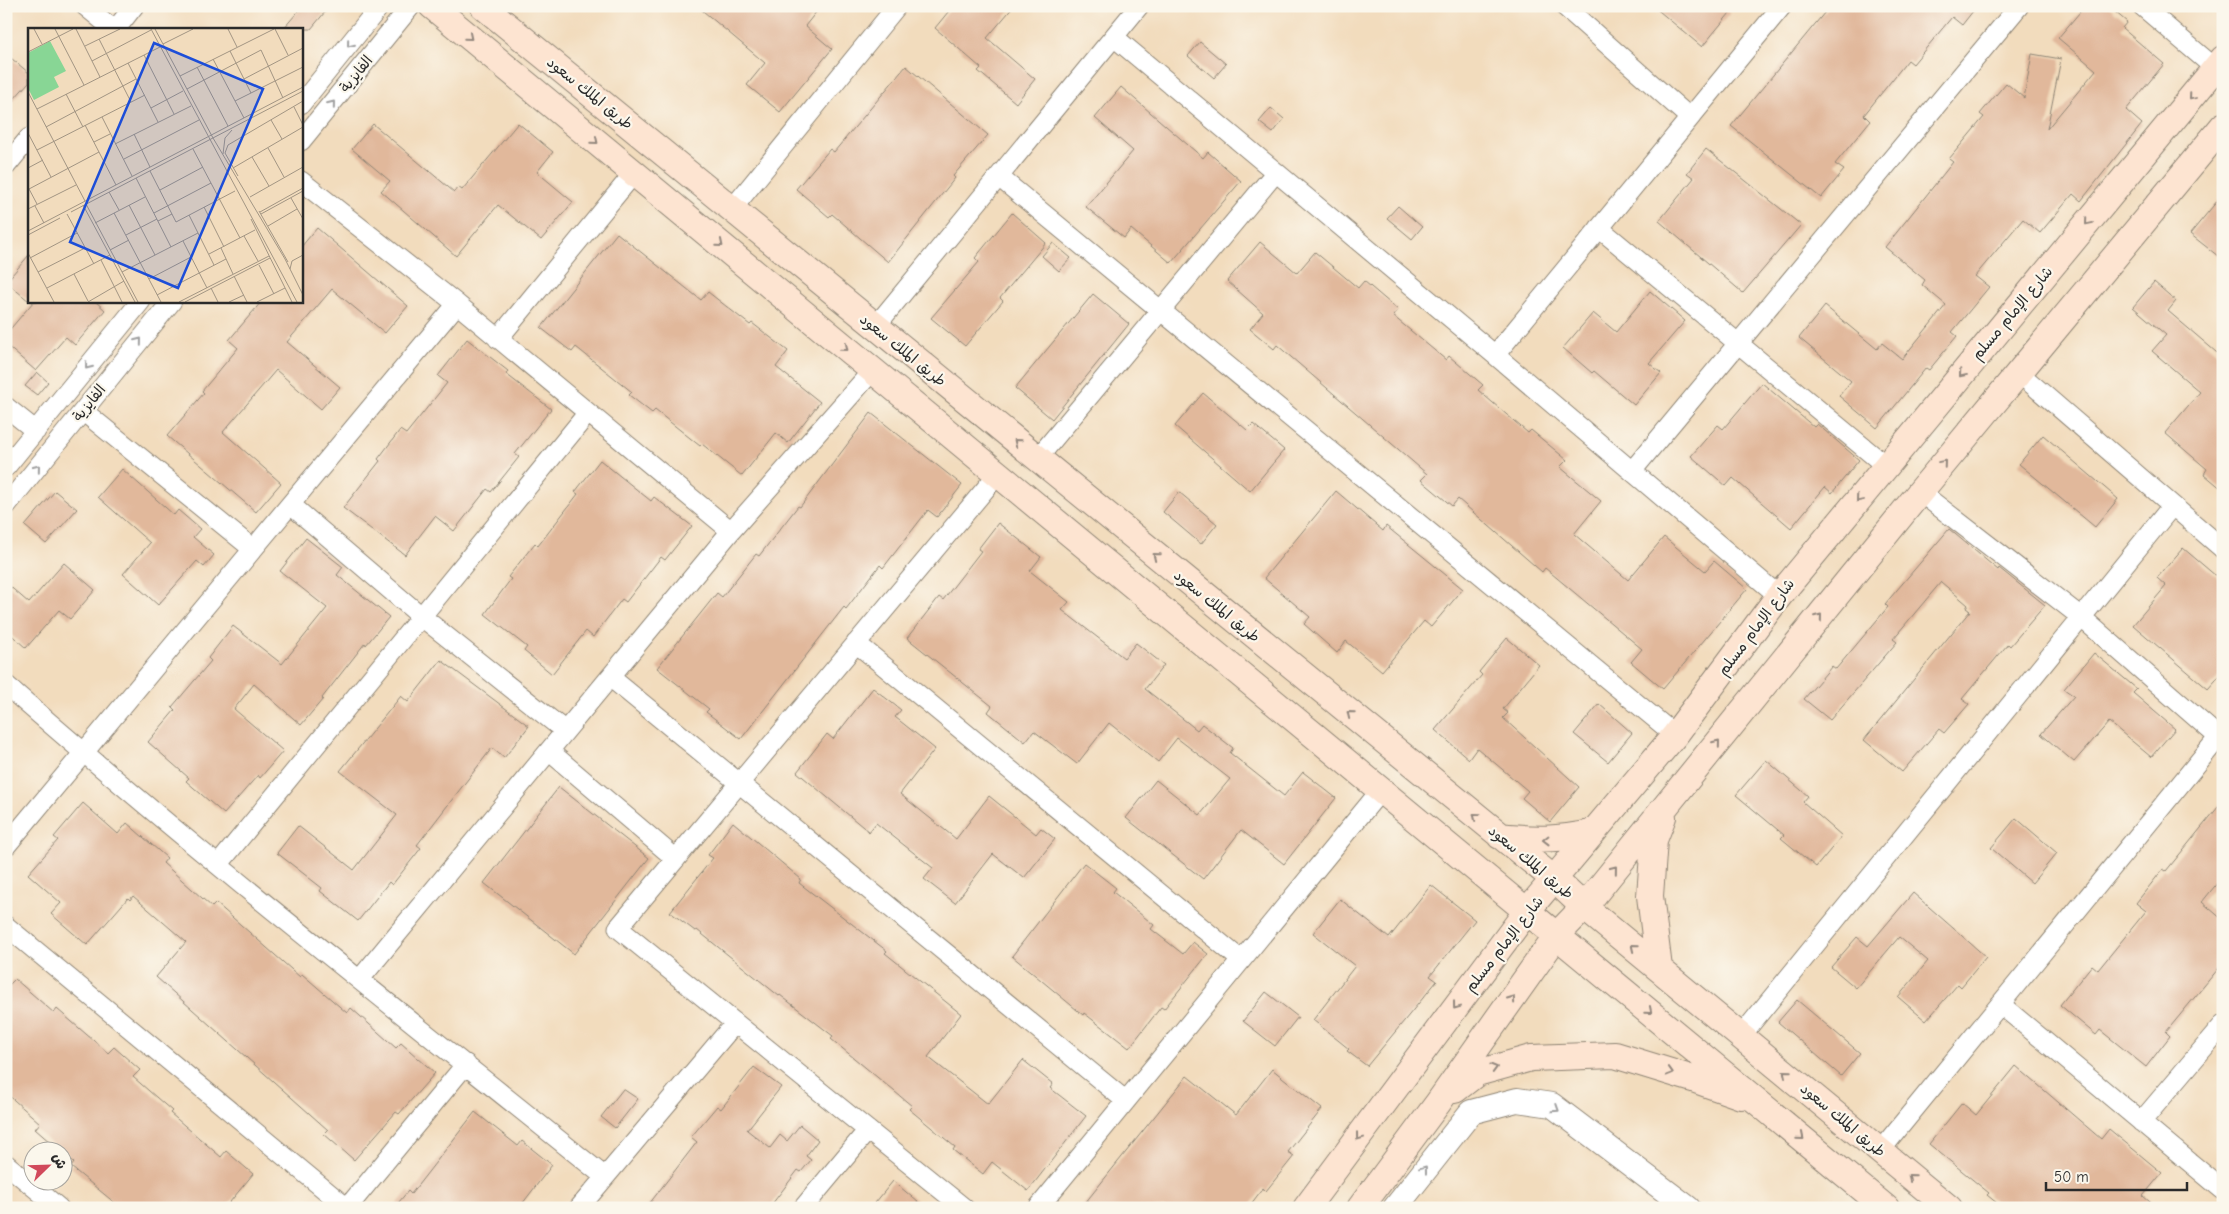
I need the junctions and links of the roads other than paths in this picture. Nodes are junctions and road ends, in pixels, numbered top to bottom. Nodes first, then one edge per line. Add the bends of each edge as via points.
1 (85, 6) edge
2 (134, 6) edge
3 (380, 6) edge
4 (412, 6) edge
5 (432, 6) edge
6 (483, 6) edge
7 (897, 6) edge
8 (1139, 6) edge
9 (1782, 6) edge
10 (2019, 6) edge
11 (2142, 6) edge
12 (1576, 10) edge
13 (114, 28) edge
14 (116, 28) edge
15 (1114, 36) junction
16 (2219, 64) edge
17 (302, 103) edge
18 (1690, 118) junction
19 (2223, 126) edge
20 (28, 139) edge
21 (302, 140) edge
22 (6, 166) edge
23 (1276, 172) junction
24 (634, 173) junction
25 (998, 177) junction
26 (302, 181) edge
27 (732, 209) junction
28 (1599, 228) junction
29 (140, 302) edge
30 (171, 302) edge
31 (457, 304) junction
32 (1160, 311) junction
33 (876, 327) junction
34 (498, 339) junction
35 (1738, 345) junction
36 (1495, 354) junction
37 (873, 370) junction
38 (2019, 373) junction
39 (6, 407) edge
40 (83, 411) junction
41 (588, 414) junction
42 (36, 431) junction
43 (1037, 459) junction
44 (1886, 466) junction
45 (6, 467) edge
46 (1632, 471) junction
47 (998, 474) junction
48 (1920, 492) junction
49 (290, 504) junction
50 (6, 506) edge
51 (2172, 506) junction
52 (731, 531) junction
53 (2223, 548) edge
54 (253, 550) junction
55 (1778, 596) junction
56 (422, 617) junction
57 (2081, 618) junction
58 (856, 643) junction
59 (610, 677) junction
60 (6, 685) edge
61 (565, 731) junction
62 (1675, 735) junction
63 (2221, 737) edge
64 (549, 751) junction
65 (84, 754) junction
66 (740, 782) junction
67 (1381, 790) junction
68 (1669, 802) junction
69 (1592, 833) junction
70 (1500, 836) junction
71 (6, 846) edge
72 (676, 859) junction
73 (218, 864) junction
74 (1555, 880) junction
75 (1584, 907) junction
76 (1527, 911) junction
77 (6, 926) edge
78 (1557, 935) junction
79 (1242, 960) junction
80 (1659, 968) junction
81 (360, 979) junction
82 (2000, 1004) junction
83 (735, 1022) junction
84 (2223, 1025) edge
85 (1741, 1036) junction
86 (466, 1064) junction
87 (1126, 1100) junction
88 (1438, 1103) junction
89 (1759, 1103) junction
90 (2141, 1122) junction
91 (868, 1130) junction
92 (1880, 1151) junction
93 (6, 1164) edge
94 (605, 1177) junction
95 (2223, 1190) edge
96 (59, 1208) edge
97 (347, 1208) edge
98 (578, 1208) edge
99 (803, 1208) edge
100 (964, 1208) edge
101 (1038, 1208) edge
102 (1306, 1208) edge
103 (1360, 1208) edge
104 (1395, 1208) edge
105 (1688, 1208) edge
106 (1886, 1208) edge
107 (1949, 1208) edge

1 - 13 street
2 - 14 street
3 -> 17 street, الفايزية
21 -> 4 street, الفايزية
5 -> 24 main road
6 - 27 main road, طريق الملك سعود
7 - 27 street
8 - 15 street
9 - 18 street
10 - 35 street
11 - 16 street
12 - 18 street
15 - 23 street
15 - 25 street
16 -> 44 main road, شارع الإمام مسلم
18 - 28 street
19 - 38 main road
20 - 22 street
23 - 32 street
23 - 36 street
24 - 34 street
24 -> 37 main road
25 - 32 street
25 - 33 street
26 - 31 street
27 - 33 main road, طريق الملك سعود
28 - 35 street
28 - 36 street
29 -> 42 street, الفايزية
40 -> 30 street, الفايزية
31 - 34 street
31 - 49 street
32 - 43 street
32 - 62 street
43 -> 33 main road, طريق الملك سعود
34 - 41 street
35 - 44 street
35 - 46 street
36 - 46 street
37 - 47 main road
37 - 52 street
48 -> 38 main road
38 - 51 street
39 - 42 street
50 -> 40 street, الفايزية
40 - 54 street
41 - 52 street
41 - 56 street
42 - 45 street, الفايزية
70 -> 43 main road, طريق الملك سعود
44 -> 55 main road, شارع الإمام مسلم
46 - 55 street
47 - 58 street
47 - 67 main road
48 - 57 street
68 -> 48 main road
49 - 54 street
49 - 56 street
51 - 53 street
51 - 57 street
52 - 59 street
54 - 65 street
55 - 62 main road, شارع الإمام مسلم
56 - 61 street
56 - 73 street
57 - 63 street
57 - 85 street
58 - 66 street
58 - 79 street
59 - 61 street
59 - 66 street
60 - 65 street
61 - 64 street
62 - 69 main road, شارع الإمام مسلم
63 - 82 street
64 - 72 street
64 - 81 street
65 - 71 street
65 - 73 street
66 - 72 street
66 - 87 street
67 - 76 main road
67 - 79 street
75 -> 68 main road
68 - 80 main road via 1654,840 1651,886
69 -> 70 main road via 1531,840
69 - 74 main road, شارع الإمام مسلم
70 - 74 main road, طريق الملك سعود
72 - 83 street via 618,928
73 - 81 street
74 - 75 main road, طريق الملك سعود
74 - 76 main road, شارع الإمام مسلم
75 - 78 main road
80 -> 75 main road, طريق الملك سعود
76 - 78 main road
76 -> 102 main road, شارع الإمام مسلم
77 - 97 street
88 -> 78 main road
78 -> 89 main road
79 - 87 street
80 - 85 main road, طريق الملك سعود
81 - 86 street
82 - 90 street
82 - 92 street
83 - 91 street
83 - 94 street
84 - 90 street
92 -> 85 main road, طريق الملك سعود
86 - 94 street
86 - 97 street
87 - 101 street
88 -> 89 main road via 1477,1073 1531,1058 1615,1055
88 - 103 main road
89 -> 106 main road
90 - 95 street
91 - 99 street
91 - 100 street
107 -> 92 main road, طريق الملك سعود
93 - 96 street
94 - 98 street
104 -> 105 street via 1471,1112 1517,1100 1552,1105

